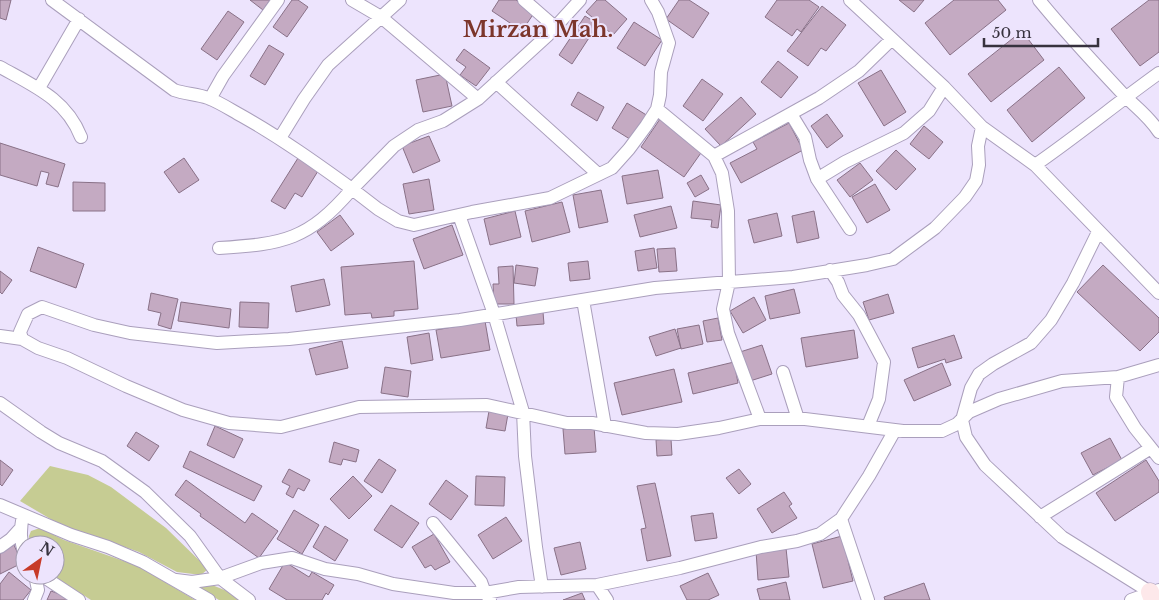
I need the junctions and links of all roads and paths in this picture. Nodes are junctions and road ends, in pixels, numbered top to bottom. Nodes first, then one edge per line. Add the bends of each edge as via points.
1 (52, 0) edge
2 (278, 0) edge
3 (352, 0) edge
4 (400, 0) edge
5 (524, 0) edge
6 (580, 0) edge
7 (651, 0) edge
8 (850, 0) edge
9 (1038, 0) edge
10 (381, 17) junction
11 (79, 19) junction
12 (555, 27) junction
13 (892, 39) junction
14 (0, 66) edge
15 (1159, 73) edge
16 (496, 82) junction
17 (39, 88) junction
18 (944, 88) junction
19 (1125, 97) junction
20 (210, 99) junction
21 (478, 99) junction
22 (657, 109) junction
23 (791, 114) junction
24 (982, 127) junction
25 (1159, 132) edge
26 (81, 137) dead end
27 (280, 138) junction
28 (714, 156) junction
29 (1035, 165) junction
30 (598, 174) junction
31 (817, 179) junction
32 (352, 189) junction
33 (459, 215) junction
34 (850, 229) dead end
35 (1098, 232) junction
36 (219, 248) dead end
37 (830, 270) junction
38 (729, 282) junction
39 (1159, 293) edge
40 (583, 300) junction
41 (494, 314) junction
42 (0, 336) edge
43 (22, 339) junction
44 (1159, 365) edge
45 (783, 372) dead end
46 (1118, 377) junction
47 (0, 403) edge
48 (523, 412) junction
49 (798, 419) junction
50 (760, 420) junction
51 (962, 420) junction
52 (605, 426) junction
53 (868, 426) junction
54 (895, 430) junction
55 (1155, 453) edge
56 (0, 505) edge
57 (23, 515) junction
58 (1040, 517) junction
59 (841, 519) junction
60 (434, 523) dead end
61 (20, 529) junction
62 (20, 535) edge
63 (0, 547) edge
64 (220, 578) junction
65 (176, 580) junction
66 (37, 585) edge
67 (57, 585) edge
68 (598, 585) junction
69 (542, 586) junction
70 (1154, 594) edge
71 (488, 597) edge
72 (34, 600) edge
73 (80, 600) edge
74 (209, 600) edge
75 (249, 600) edge
76 (607, 600) edge
77 (868, 600) edge
78 (1131, 600) edge

1 - 11 street
2 - 20 street
3 - 10 street
4 - 10 street
5 - 12 street
6 - 12 street
7 - 22 street via 669,43 661,72
8 - 13 street
9 - 19 street
10 - 21 street
10 - 27 street via 328,65
11 - 17 street
11 - 20 street via 174,90
12 - 16 street
13 - 18 street
13 - 23 street via 859,71
14 - 17 street
15 - 19 street
16 - 21 street
16 - 30 street
17 - 26 street via 66,109
18 - 24 street
18 - 31 street via 929,111 904,134
19 - 25 street via 1150,118
19 - 29 street
20 - 27 street
21 - 32 street via 394,146
22 - 28 street
22 - 30 street via 612,168
23 - 28 street
23 - 31 street via 805,138
24 - 29 street
24 - 37 street via 976,181 935,228 892,259
27 - 32 street
28 - 38 street via 722,173 728,211
29 - 35 street
30 - 33 street via 550,198
31 - 34 street
32 - 33 street via 398,221 414,225
32 - 36 street via 312,228 290,239 258,246
33 - 41 street
35 - 39 street
35 - 51 street via 1074,283 1051,320 1031,343 979,374 971,388
37 - 38 street via 793,277
37 - 53 street via 884,362 879,398
38 - 40 street via 654,288
38 - 50 street via 723,309 728,333
40 - 41 street
40 - 52 street
41 - 43 street via 299,338 217,343 130,333 94,325 42,307 28,314 20,332
41 - 48 street
42 - 43 street
43 - 48 street via 183,410 229,423 281,426 359,407 486,405
44 - 46 street
45 - 49 street
46 - 51 street via 1062,380 999,399 969,412
46 - 55 street via 1116,397
47 - 64 street via 47,436 102,461 145,492 190,536
48 - 52 street via 567,423
48 - 69 street via 525,456
49 - 50 street
49 - 53 street
50 - 52 street via 678,434
51 - 54 street via 942,431
51 - 58 street via 966,436 985,465
53 - 54 street
54 - 59 street
55 - 58 street
56 - 57 street
57 - 61 street
57 - 65 street via 108,547
58 - 70 street via 1062,537
59 - 68 street via 820,534 797,541
59 - 77 street
60 - 71 street via 481,582
61 - 62 street
61 - 63 street
64 - 65 street via 192,582
64 - 71 street via 261,563 292,558 393,584
64 - 75 street
65 - 74 street
66 - 72 street
67 - 73 street
68 - 69 street
68 - 76 street
69 - 71 street via 519,587
70 - 78 street

